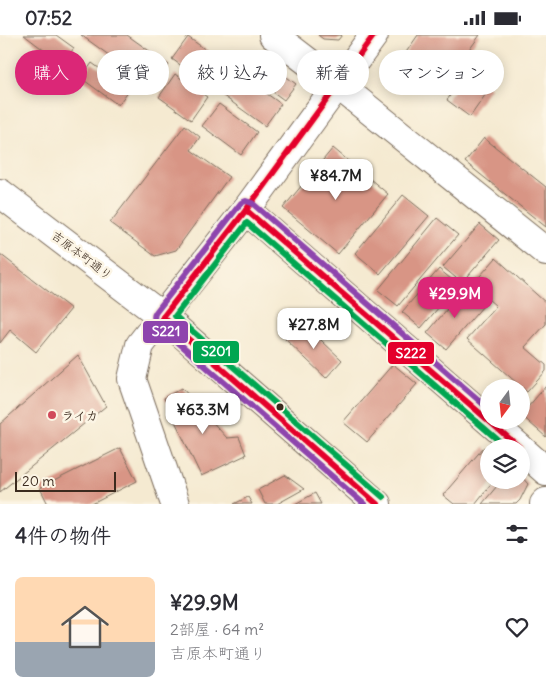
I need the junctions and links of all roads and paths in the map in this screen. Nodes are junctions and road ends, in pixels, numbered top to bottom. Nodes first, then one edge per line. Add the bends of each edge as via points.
1 (273, 35) edge
2 (374, 35) edge
3 (363, 50) edge
4 (297, 53) edge
5 (329, 95) edge
6 (351, 95) edge
7 (0, 193) edge
8 (246, 210) junction
9 (546, 253) edge
10 (163, 317) junction
11 (510, 439) edge
12 (530, 457) edge
13 (546, 471) edge
14 (175, 504) edge
15 (377, 504) edge

1 - 4 street
2 - 3 street
5 - 8 street
6 - 9 street
7 - 10 street, 吉原本町通り
8 - 10 street
8 - 11 street
10 - 14 street via 140,345 132,379
10 - 15 street, 吉原本町通り
12 - 13 street

